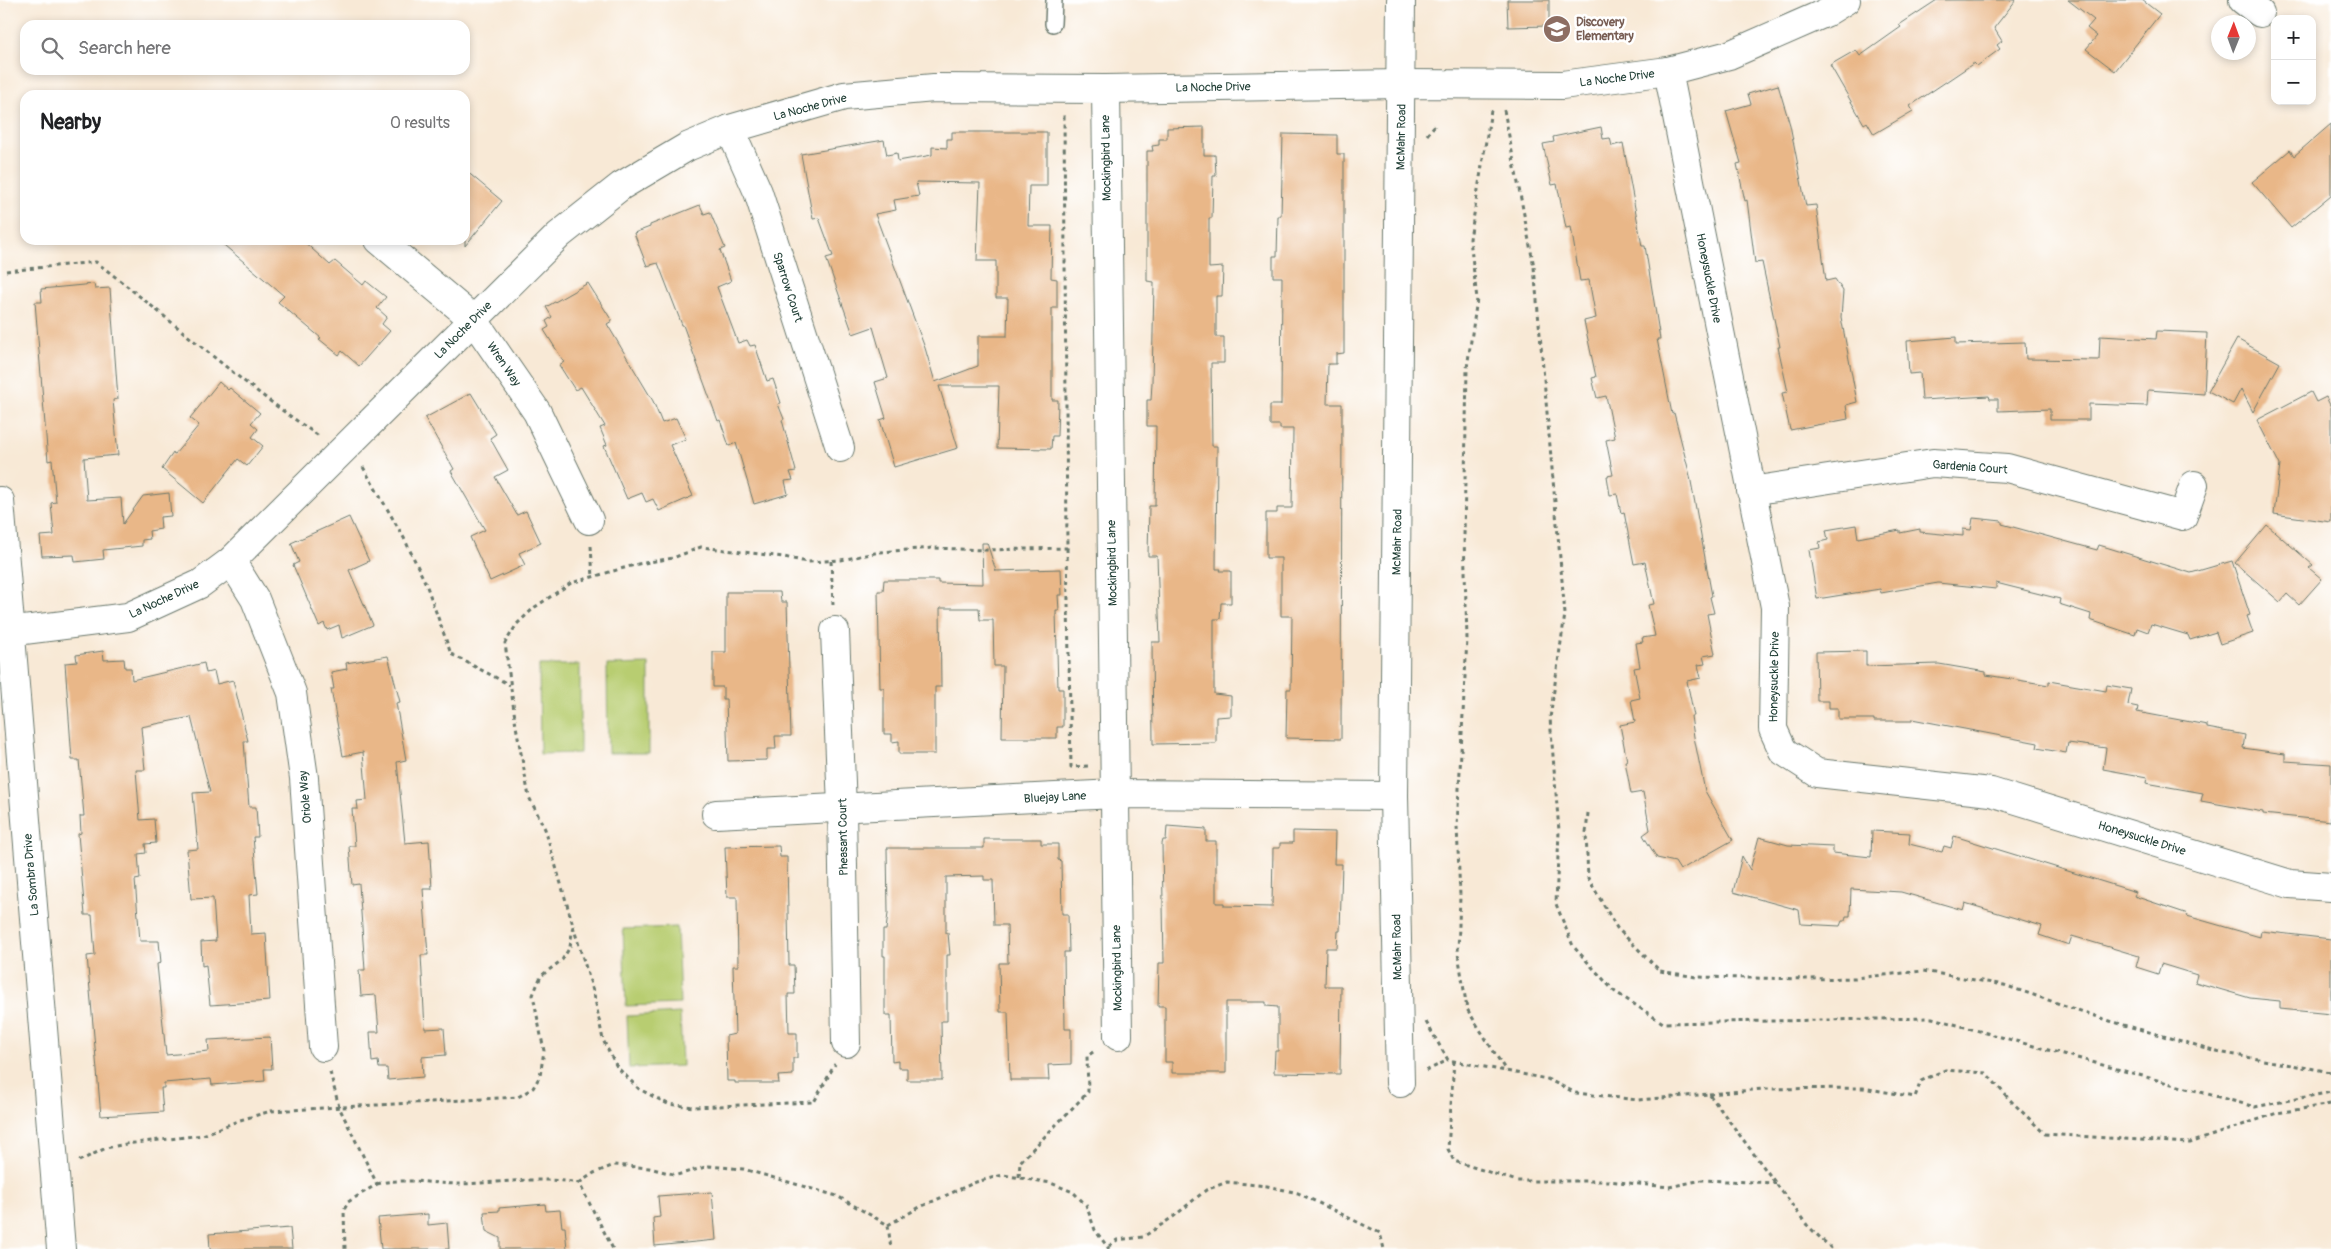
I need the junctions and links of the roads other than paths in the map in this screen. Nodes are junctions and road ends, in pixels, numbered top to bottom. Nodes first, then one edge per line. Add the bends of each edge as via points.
1 (1054, 0) edge
2 (1401, 0) edge
3 (1846, 0) edge
4 (1053, 24) dead end
5 (1668, 71) junction
6 (1401, 84) junction
7 (1106, 89) junction
8 (730, 128) junction
9 (385, 245) edge
10 (473, 318) junction
11 (840, 448) dead end
12 (2194, 485) dead end
13 (1751, 491) junction
14 (0, 501) edge
15 (588, 520) road end
16 (231, 561) junction
17 (835, 631) road end
18 (6, 633) edge
19 (1114, 794) junction
20 (1394, 796) junction
21 (842, 808) junction
22 (716, 814) dead end
23 (2331, 887) edge
24 (1118, 1036) road end
25 (846, 1044) road end
26 (323, 1047) road end
27 (1400, 1083) dead end
28 (61, 1249) edge

1 - 4 lane
2 - 6 street, McMahr Road
3 - 5 street, La Noche Drive via 1825,13 1729,55
5 - 6 street, La Noche Drive via 1495,97
5 - 13 street, Honeysuckle Drive
6 - 7 street, La Noche Drive
6 - 20 street, McMahr Road
7 - 8 street, La Noche Drive via 934,88 844,96
7 - 19 street, Mockingbird Lane
8 - 10 street, La Noche Drive via 687,147 621,186 559,235
8 - 11 street, Sparrow Court via 758,192
9 - 10 street, Wren Way
10 - 15 street, Wren Way via 538,412
10 - 16 street, La Noche Drive
12 - 13 street, Gardenia Court via 2183,516 2007,468 1933,463
13 - 23 street, Honeysuckle Drive via 1775,606 1773,729 1783,751 1817,773 1991,792 2290,884
14 - 18 street, La Sombra Drive
16 - 18 street, La Noche Drive via 200,584 128,617
16 - 26 street, Oriole Way via 255,599 292,693 304,778
17 - 21 street, Pheasant Court
18 - 28 street, La Sombra Drive
19 - 20 street, Bluejay Lane
19 - 21 street, Bluejay Lane
19 - 24 street, Mockingbird Lane
20 - 27 street, McMahr Road
21 - 22 street, Bluejay Lane
21 - 25 street, Pheasant Court

